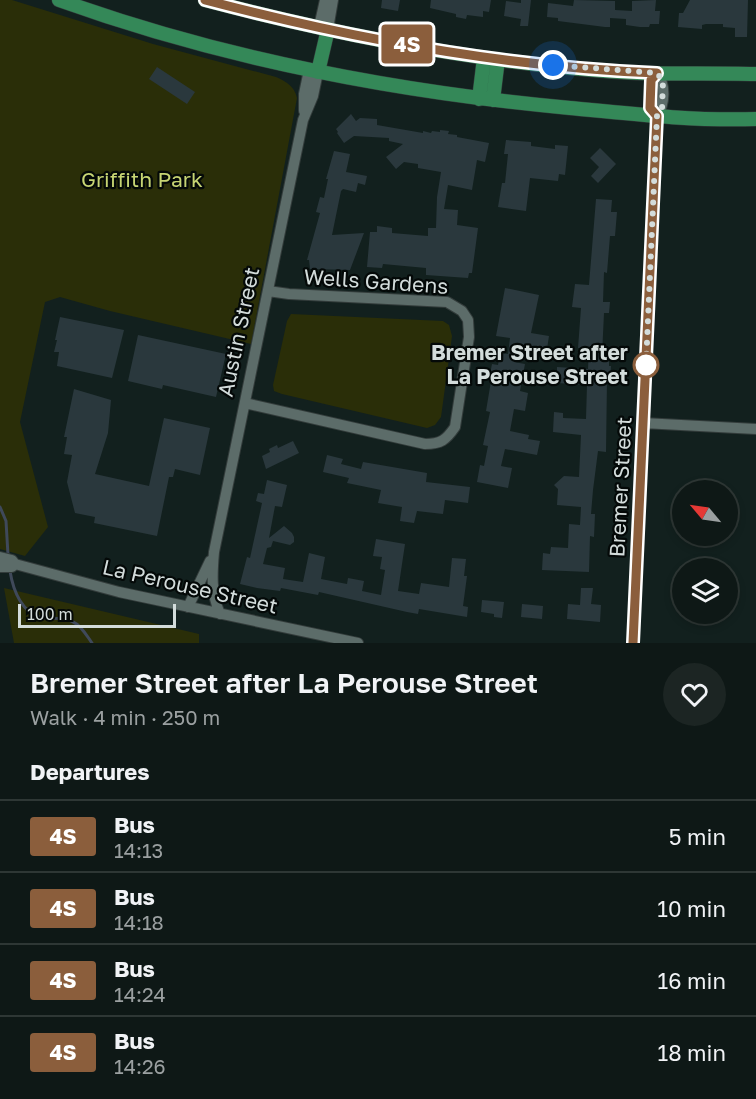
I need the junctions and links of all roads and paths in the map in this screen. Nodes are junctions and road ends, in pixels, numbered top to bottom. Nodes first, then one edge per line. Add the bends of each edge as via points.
1 (59, 0) edge
2 (205, 0) edge
3 (325, 0) edge
4 (333, 0) edge
5 (323, 28) junction
6 (491, 58) junction
7 (314, 71) junction
8 (657, 73) junction
9 (756, 74) edge
10 (486, 99) junction
11 (657, 116) junction
12 (756, 119) edge
13 (268, 291) junction
14 (245, 403) junction
15 (643, 423) junction
16 (756, 429) edge
17 (214, 552) junction
18 (1, 562) edge
19 (188, 607) junction
20 (220, 614) junction
21 (341, 642) edge
22 (358, 643) edge
23 (633, 643) edge

1 - 7 main road via 183,40
2 - 5 main road
3 - 5 street
4 - 5 street
5 - 6 main road
5 - 7 main road
6 - 8 main road
6 - 10 main road
7 - 10 main road
7 - 13 street, Austin Street via 313,96 303,120
8 - 9 main road
8 - 11 street, Bremer Street via 651,80 650,108
10 - 11 main road
11 - 12 main road
11 - 15 street, Bremer Street
13 - 14 street, Austin Street
13 - 14 street, Wells Gardens via 447,302 454,306 468,320 469,337 455,426 439,444 425,444
14 - 17 street, Austin Street
15 - 16 street
15 - 23 street, Bremer Street
17 - 19 street, Austin Street
17 - 20 street, Austin Street via 212,586
18 - 19 street, La Perouse Street via 12,560 119,592
19 - 20 street, La Perouse Street
20 - 21 street, La Perouse Street
21 - 22 street, La Perouse Street

